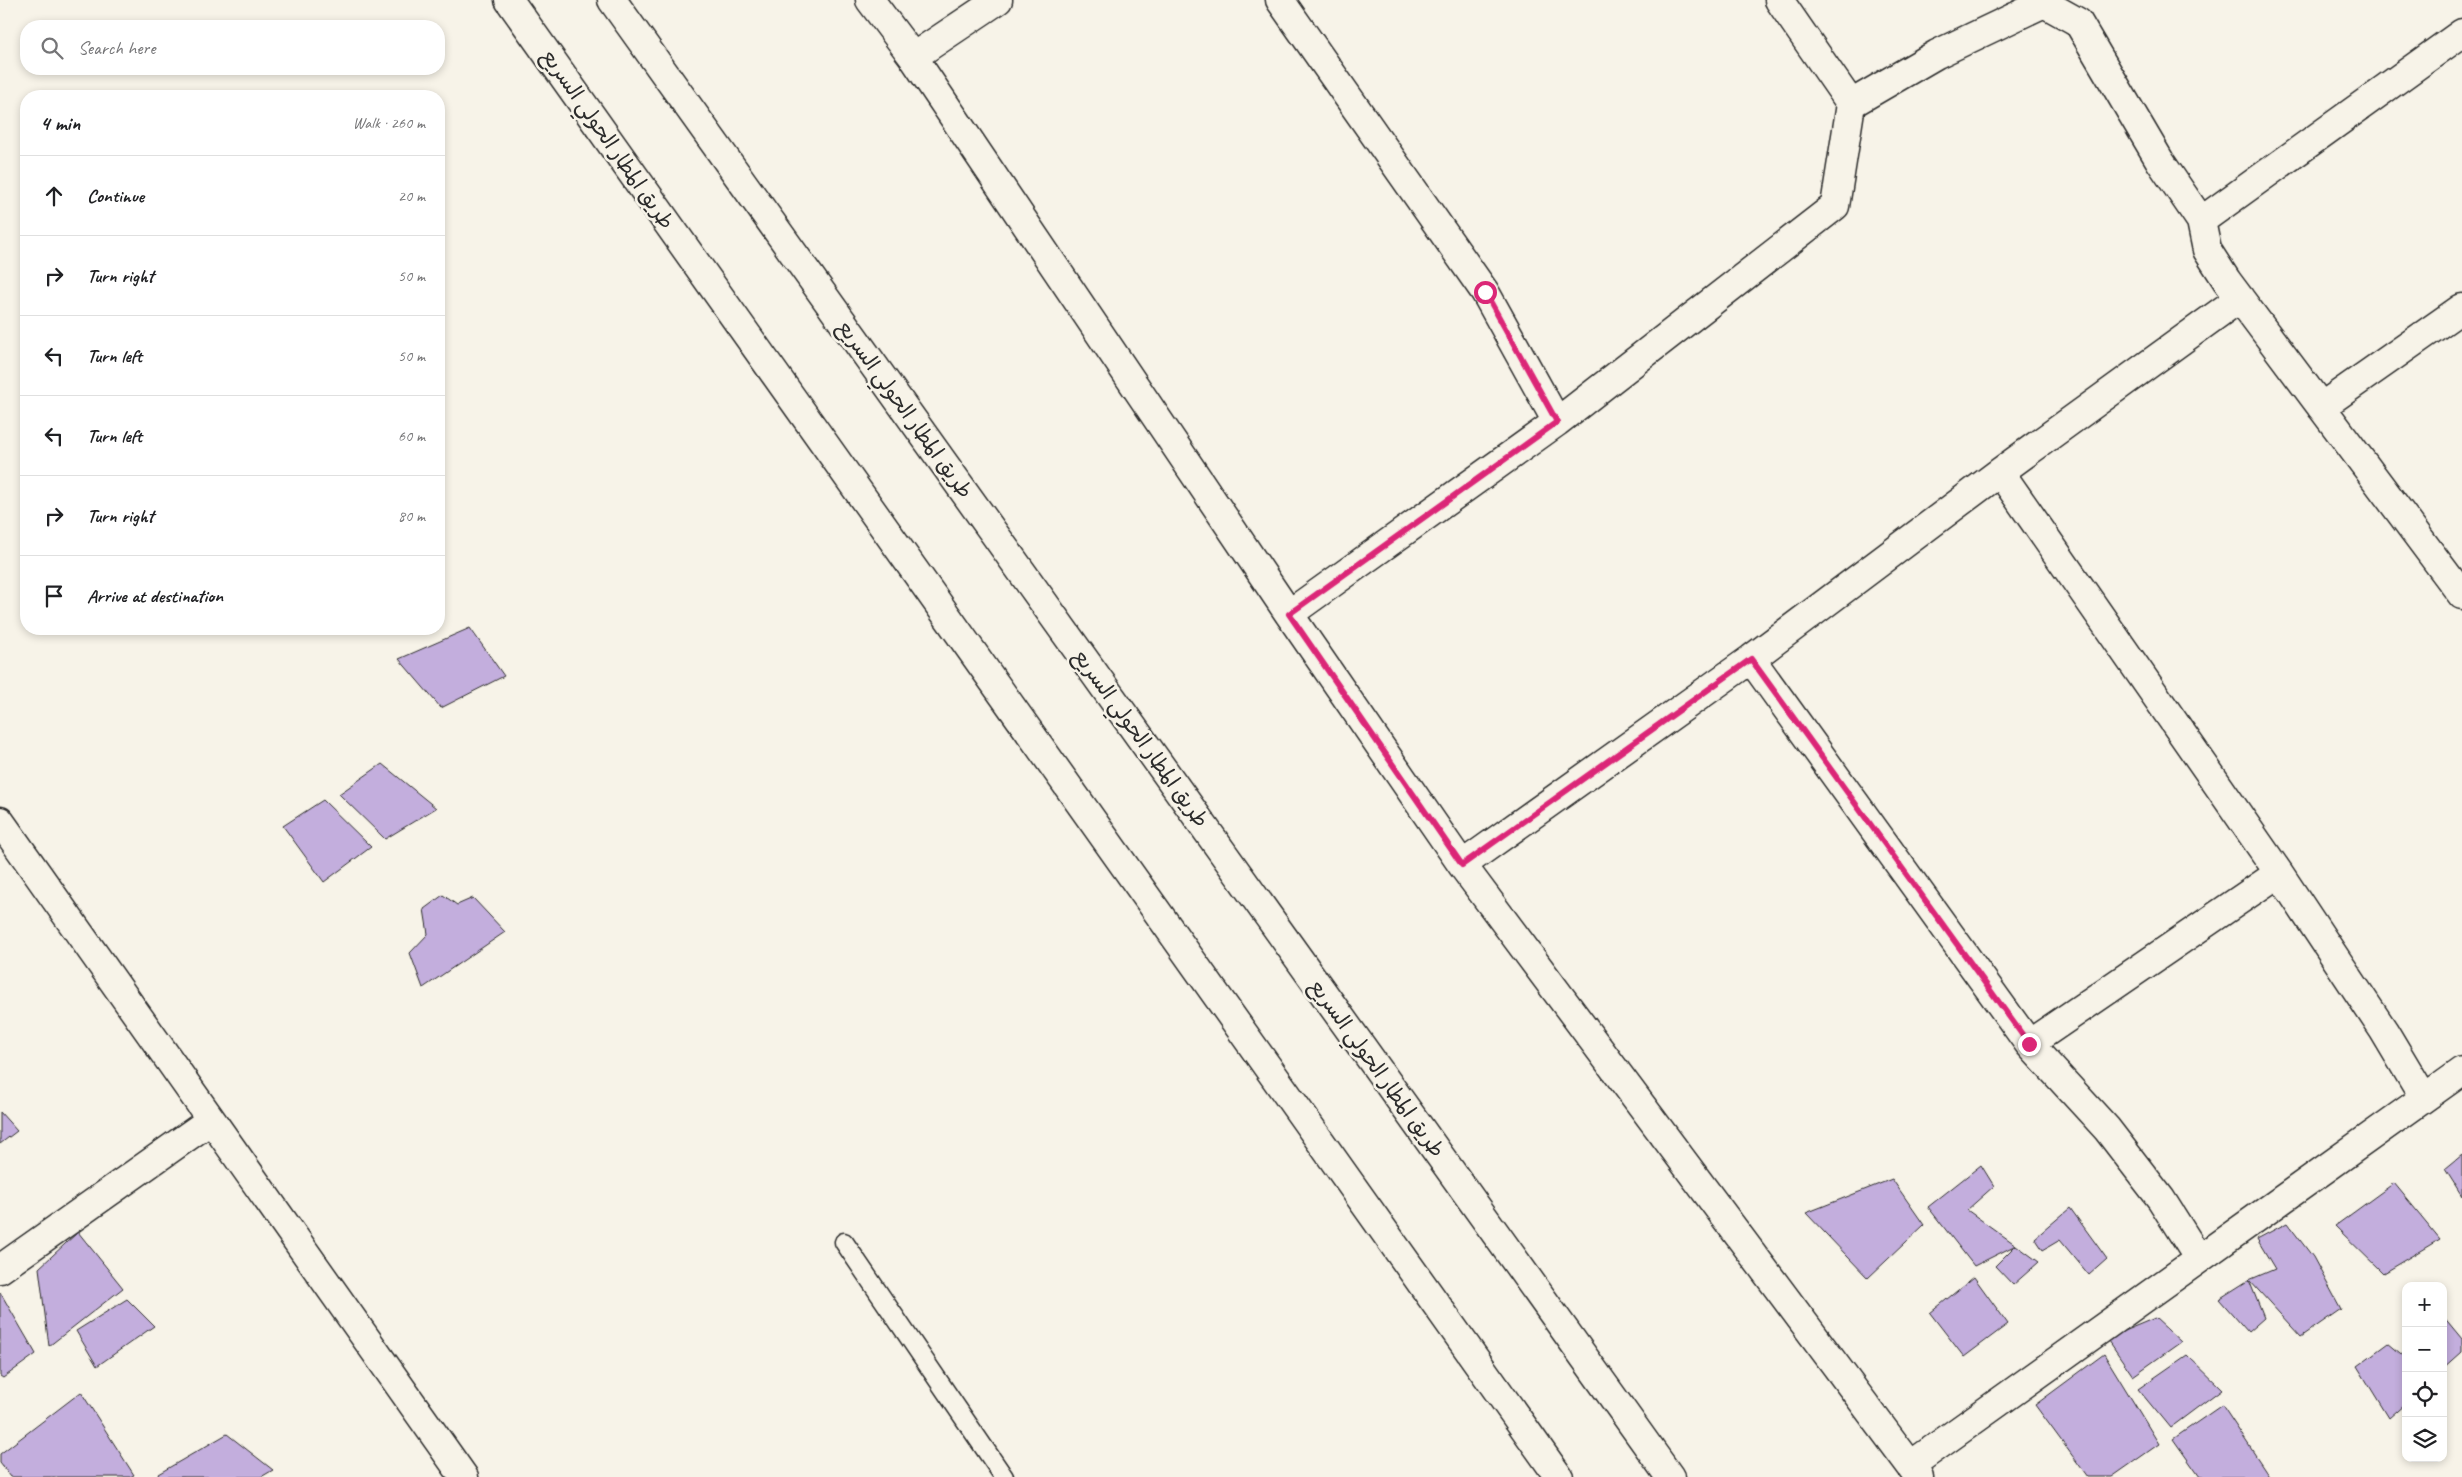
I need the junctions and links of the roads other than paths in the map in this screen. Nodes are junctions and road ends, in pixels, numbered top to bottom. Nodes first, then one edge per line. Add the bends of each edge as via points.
1 (509, 0) edge
2 (612, 0) edge
3 (870, 0) edge
4 (998, 0) edge
5 (1280, 0) edge
6 (1779, 0) edge
7 (2462, 33) edge
8 (913, 57) junction
9 (1851, 104) junction
10 (2201, 221) junction
11 (2240, 298) junction
12 (2462, 308) edge
13 (2321, 407) junction
14 (1557, 422) junction
15 (2000, 472) junction
16 (2462, 595) edge
17 (1289, 614) junction
18 (1751, 659) junction
19 (5, 839) edge
20 (1462, 865) junction
21 (2279, 873) junction
22 (2029, 1044) junction
23 (2462, 1071) edge
24 (2424, 1098) junction
25 (211, 1120) junction
26 (844, 1242) dead end
27 (2199, 1259) junction
28 (0, 1269) edge
29 (1915, 1471) edge
30 (464, 1477) edge
31 (1004, 1477) edge
32 (1558, 1477) edge
33 (1670, 1477) edge

1 - 32 main road, طريق المطار الحولي السريع
2 - 33 main road, طريق المطار الحولي السريع
3 - 8 main road
4 - 8 main road
5 - 14 main road via 1485,292
6 - 9 main road
7 - 10 main road
8 - 17 main road
9 - 10 main road via 1937,54 2044,2 2078,22 2160,161
9 - 14 main road via 1835,206
10 - 11 main road via 2207,250
11 - 13 main road
11 - 15 main road
12 - 13 main road
13 - 16 main road
14 - 17 main road
15 - 18 main road
15 - 21 main road
17 - 20 main road
18 - 20 main road
18 - 22 main road
19 - 25 main road
20 - 29 main road
21 - 22 main road
21 - 24 main road via 2384,1031
22 - 27 main road via 2107,1129 2161,1200
23 - 24 main road
24 - 27 main road
25 - 28 main road
25 - 30 main road
26 - 31 lane
27 - 29 main road

